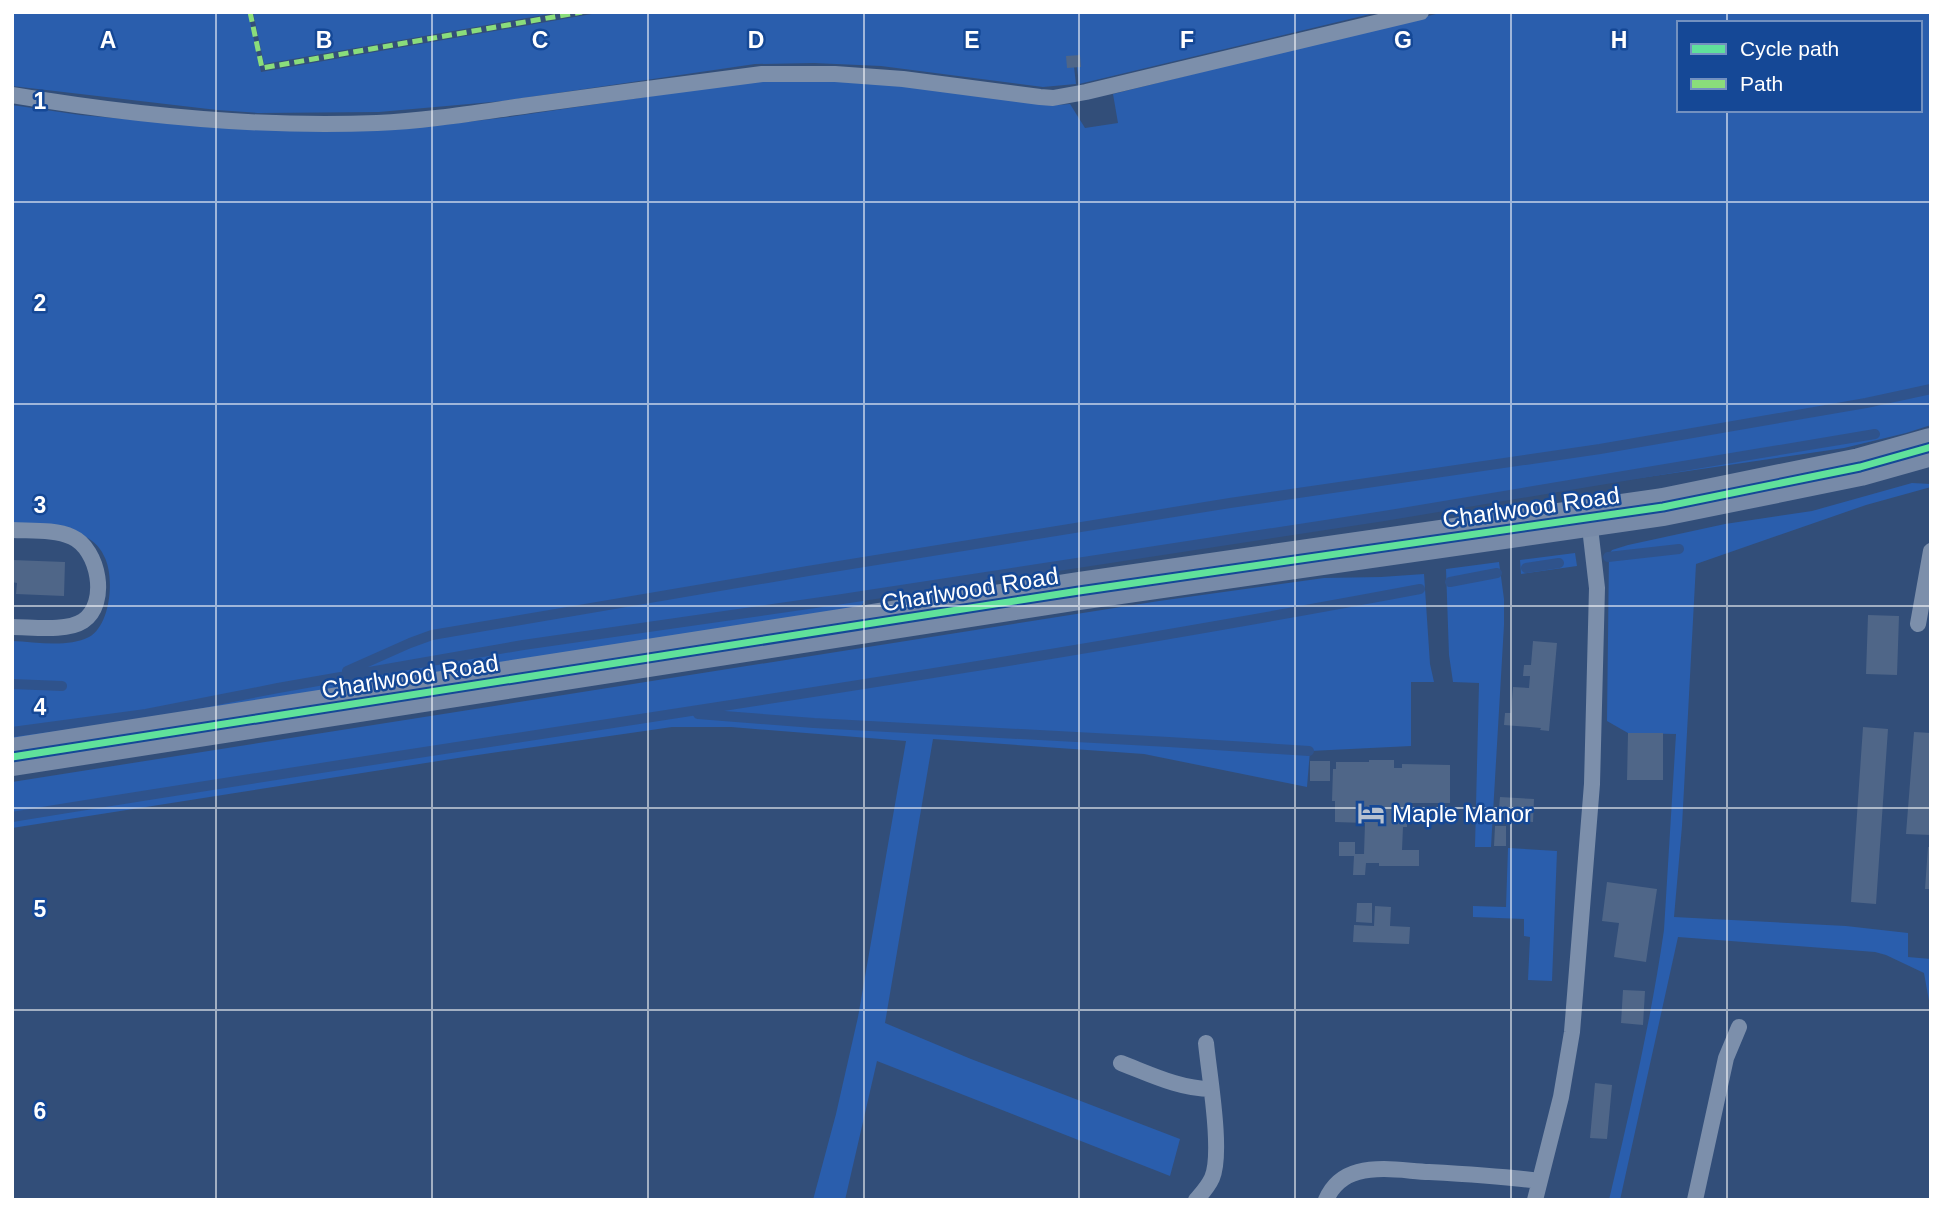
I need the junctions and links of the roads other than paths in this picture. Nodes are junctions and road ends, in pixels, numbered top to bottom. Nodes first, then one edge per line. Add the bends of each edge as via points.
1 (1421, 12) edge
2 (12, 95) edge
3 (1931, 447) edge
4 (1589, 519) junction
5 (12, 530) edge
6 (1931, 551) edge
7 (1918, 624) dead end
8 (12, 627) edge
9 (12, 757) edge
10 (1739, 1027) dead end
11 (1206, 1043) dead end
12 (1121, 1063) dead end
13 (1211, 1089) junction
14 (1539, 1181) junction
15 (1196, 1200) edge
16 (1326, 1200) edge
17 (1535, 1200) edge
18 (1695, 1200) edge

1 - 2 lane via 1053,98 902,79 783,72 439,117 302,124 174,115
3 - 4 street, Charlwood Road via 1860,467
4 - 9 street, Charlwood Road via 1093,589
4 - 14 lane via 1597,600 1592,784 1572,1032
5 - 8 lane via 74,537 89,551 97,577 95,607 80,623
6 - 7 lane
10 - 18 lane via 1726,1058
11 - 13 lane
12 - 13 lane via 1175,1083
13 - 15 lane via 1215,1168
14 - 16 lane via 1367,1170 1340,1181
14 - 17 lane

